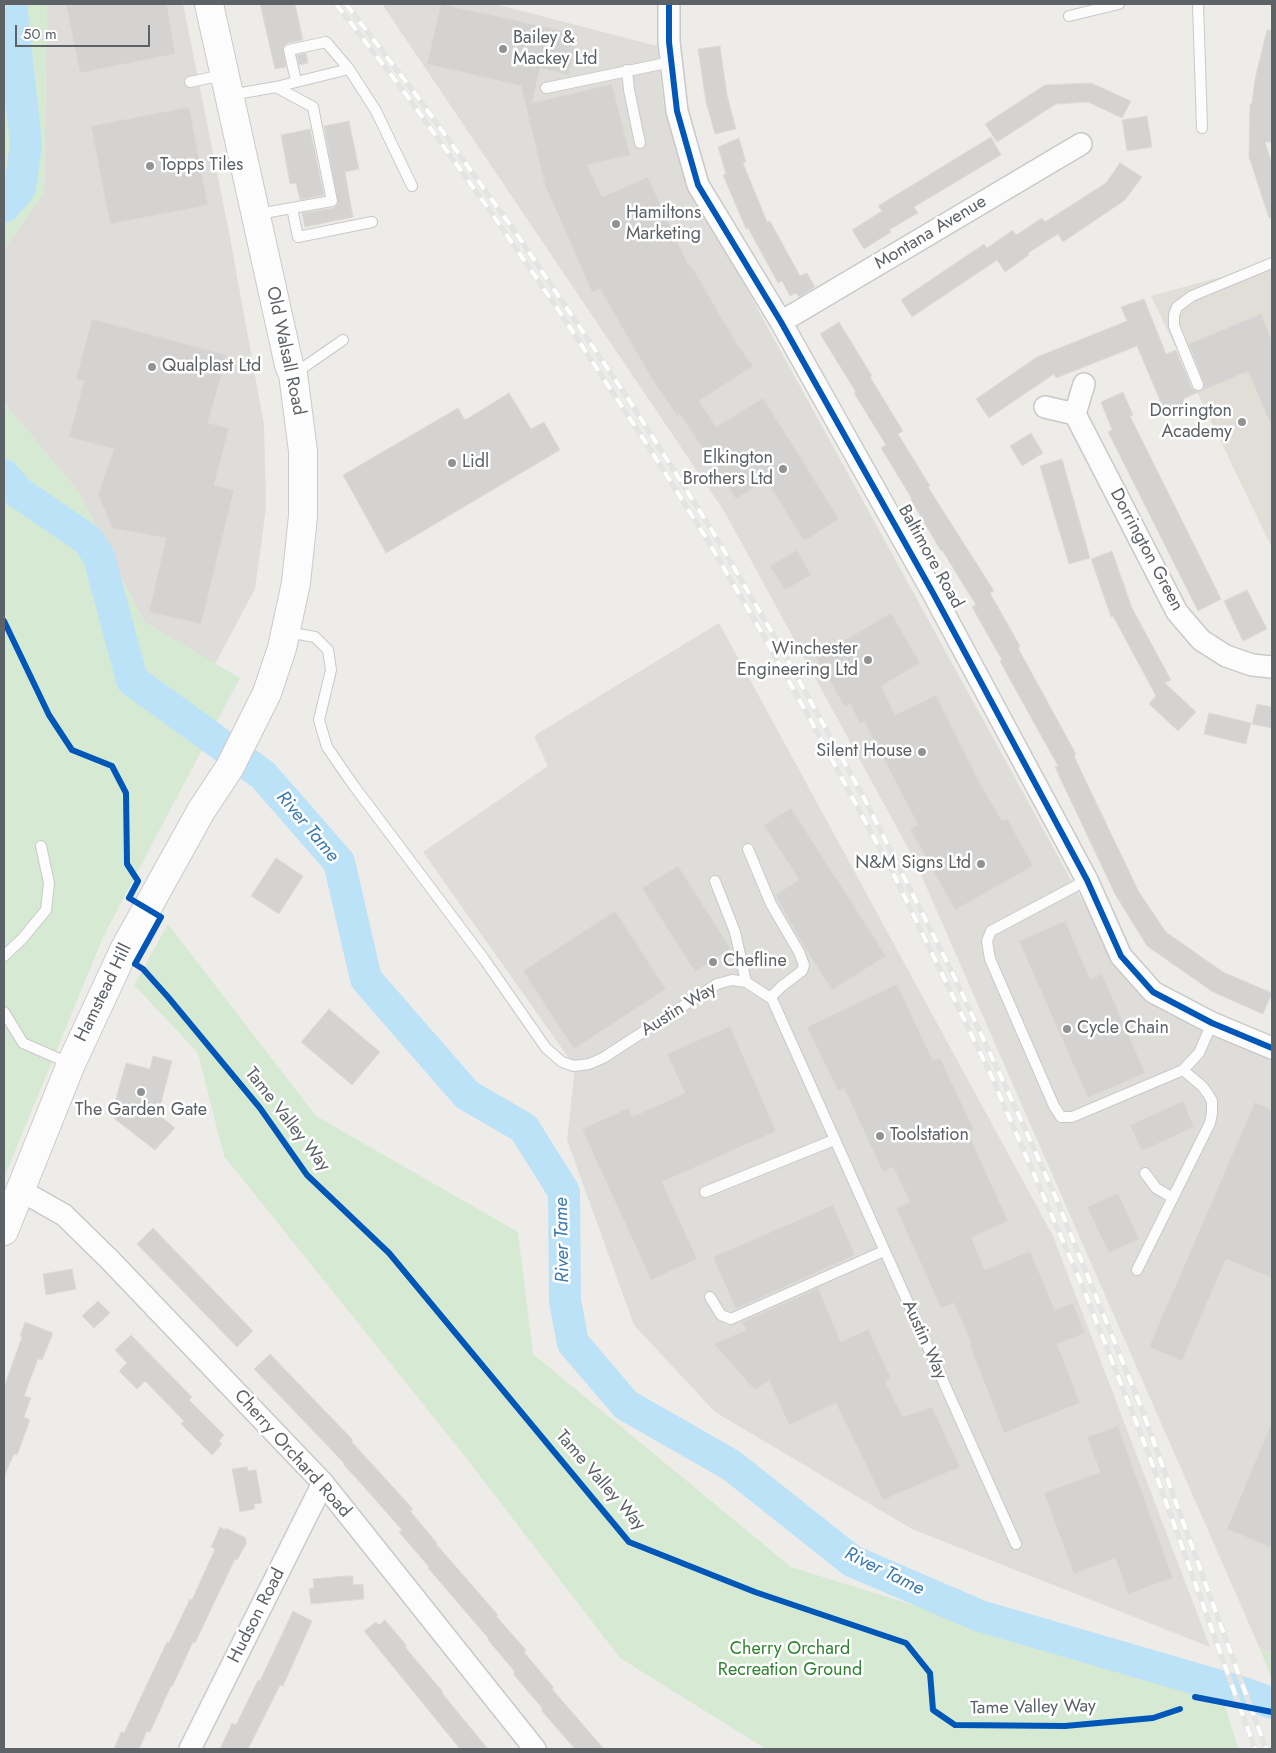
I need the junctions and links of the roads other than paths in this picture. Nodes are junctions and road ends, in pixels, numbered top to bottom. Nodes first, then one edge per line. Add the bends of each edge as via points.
1 (209, 4) edge
2 (669, 4) edge
3 (1119, 4) edge
4 (1198, 4) edge
5 (1069, 16) dead end
6 (671, 62) junction
7 (348, 69) junction
8 (627, 70) junction
9 (296, 81) junction
10 (190, 82) dead end
11 (226, 85) junction
12 (276, 87) junction
13 (546, 88) dead end
14 (1202, 128) dead end
15 (640, 143) dead end
16 (1081, 144) dead end
17 (412, 186) dead end
18 (292, 208) junction
19 (255, 214) junction
20 (372, 222) dead end
21 (1272, 263) edge
22 (781, 322) junction
23 (343, 340) dead end
24 (293, 374) junction
25 (1084, 384) dead end
26 (1198, 386) dead end
27 (1045, 407) dead end
28 (1075, 414) junction
29 (286, 631) junction
30 (1272, 667) edge
31 (252, 726) joint
32 (41, 846) dead end
33 (748, 849) dead end
34 (1086, 880) junction
35 (715, 881) dead end
36 (4, 956) edge
37 (746, 982) junction
38 (770, 998) junction
39 (4, 1012) edge
40 (1212, 1024) junction
41 (1272, 1048) edge
42 (71, 1064) junction
43 (1183, 1070) junction
44 (834, 1140) junction
45 (1145, 1173) dead end
46 (20, 1190) junction
47 (705, 1192) dead end
48 (1173, 1198) junction
49 (4, 1231) edge
50 (884, 1251) junction
51 (1137, 1270) dead end
52 (710, 1297) dead end
53 (323, 1483) junction
54 (1016, 1544) dead end
55 (190, 1749) edge
56 (535, 1749) edge

1 - 11 main road, Old Walsall Road
2 - 6 street, Baltimore Road
3 - 5 lane
4 - 14 lane
6 - 8 lane
6 - 22 street, Baltimore Road via 677,111 698,185
7 - 9 lane
7 - 9 lane via 326,42 289,50
7 - 17 lane via 376,111
8 - 13 lane
8 - 15 lane
9 - 12 lane
10 - 11 lane
11 - 12 lane
11 - 19 main road, Old Walsall Road
12 - 18 lane via 314,107 332,201
16 - 22 street, Montana Avenue
18 - 19 lane
18 - 20 lane via 298,237
19 - 24 main road, Old Walsall Road
21 - 26 lane via 1192,296 1177,307 1174,326
22 - 34 street, Baltimore Road via 933,593
23 - 24 lane
24 - 29 main road, Old Walsall Road via 303,451 303,516 296,582
25 - 28 street
27 - 28 street
28 - 30 street, Dorrington Green via 1177,612 1201,640 1226,656 1252,665
29 - 31 main road, Old Walsall Road via 267,693
29 - 37 lane, Austin Way via 315,637 328,650 331,670 319,720 328,747 546,1048 562,1062 574,1066 604,1058 717,984 732,980
31 - 42 main road, Hamstead Hill via 125,948
32 - 36 lane via 49,882 46,910
33 - 38 lane via 771,904 804,965 802,971
34 - 40 street, Baltimore Road via 1121,956 1153,992
34 - 43 lane via 991,931 987,941 990,959 1054,1106 1061,1117 1072,1117
35 - 37 lane via 735,932
37 - 38 lane
38 - 44 lane, Austin Way
39 - 42 lane via 23,1043
40 - 41 street, Baltimore Road
40 - 43 lane via 1199,1053
42 - 46 main road, Hamstead Hill
43 - 48 lane via 1208,1094 1212,1101 1212,1114
44 - 47 lane
44 - 50 lane, Austin Way
45 - 48 lane via 1156,1188
46 - 49 main road, Hamstead Hill
46 - 53 street, Cherry Orchard Road via 64,1215
48 - 51 lane
50 - 52 lane via 731,1319 721,1316
50 - 54 lane, Austin Way
53 - 55 street, Hudson Road
53 - 56 street, Cherry Orchard Road

